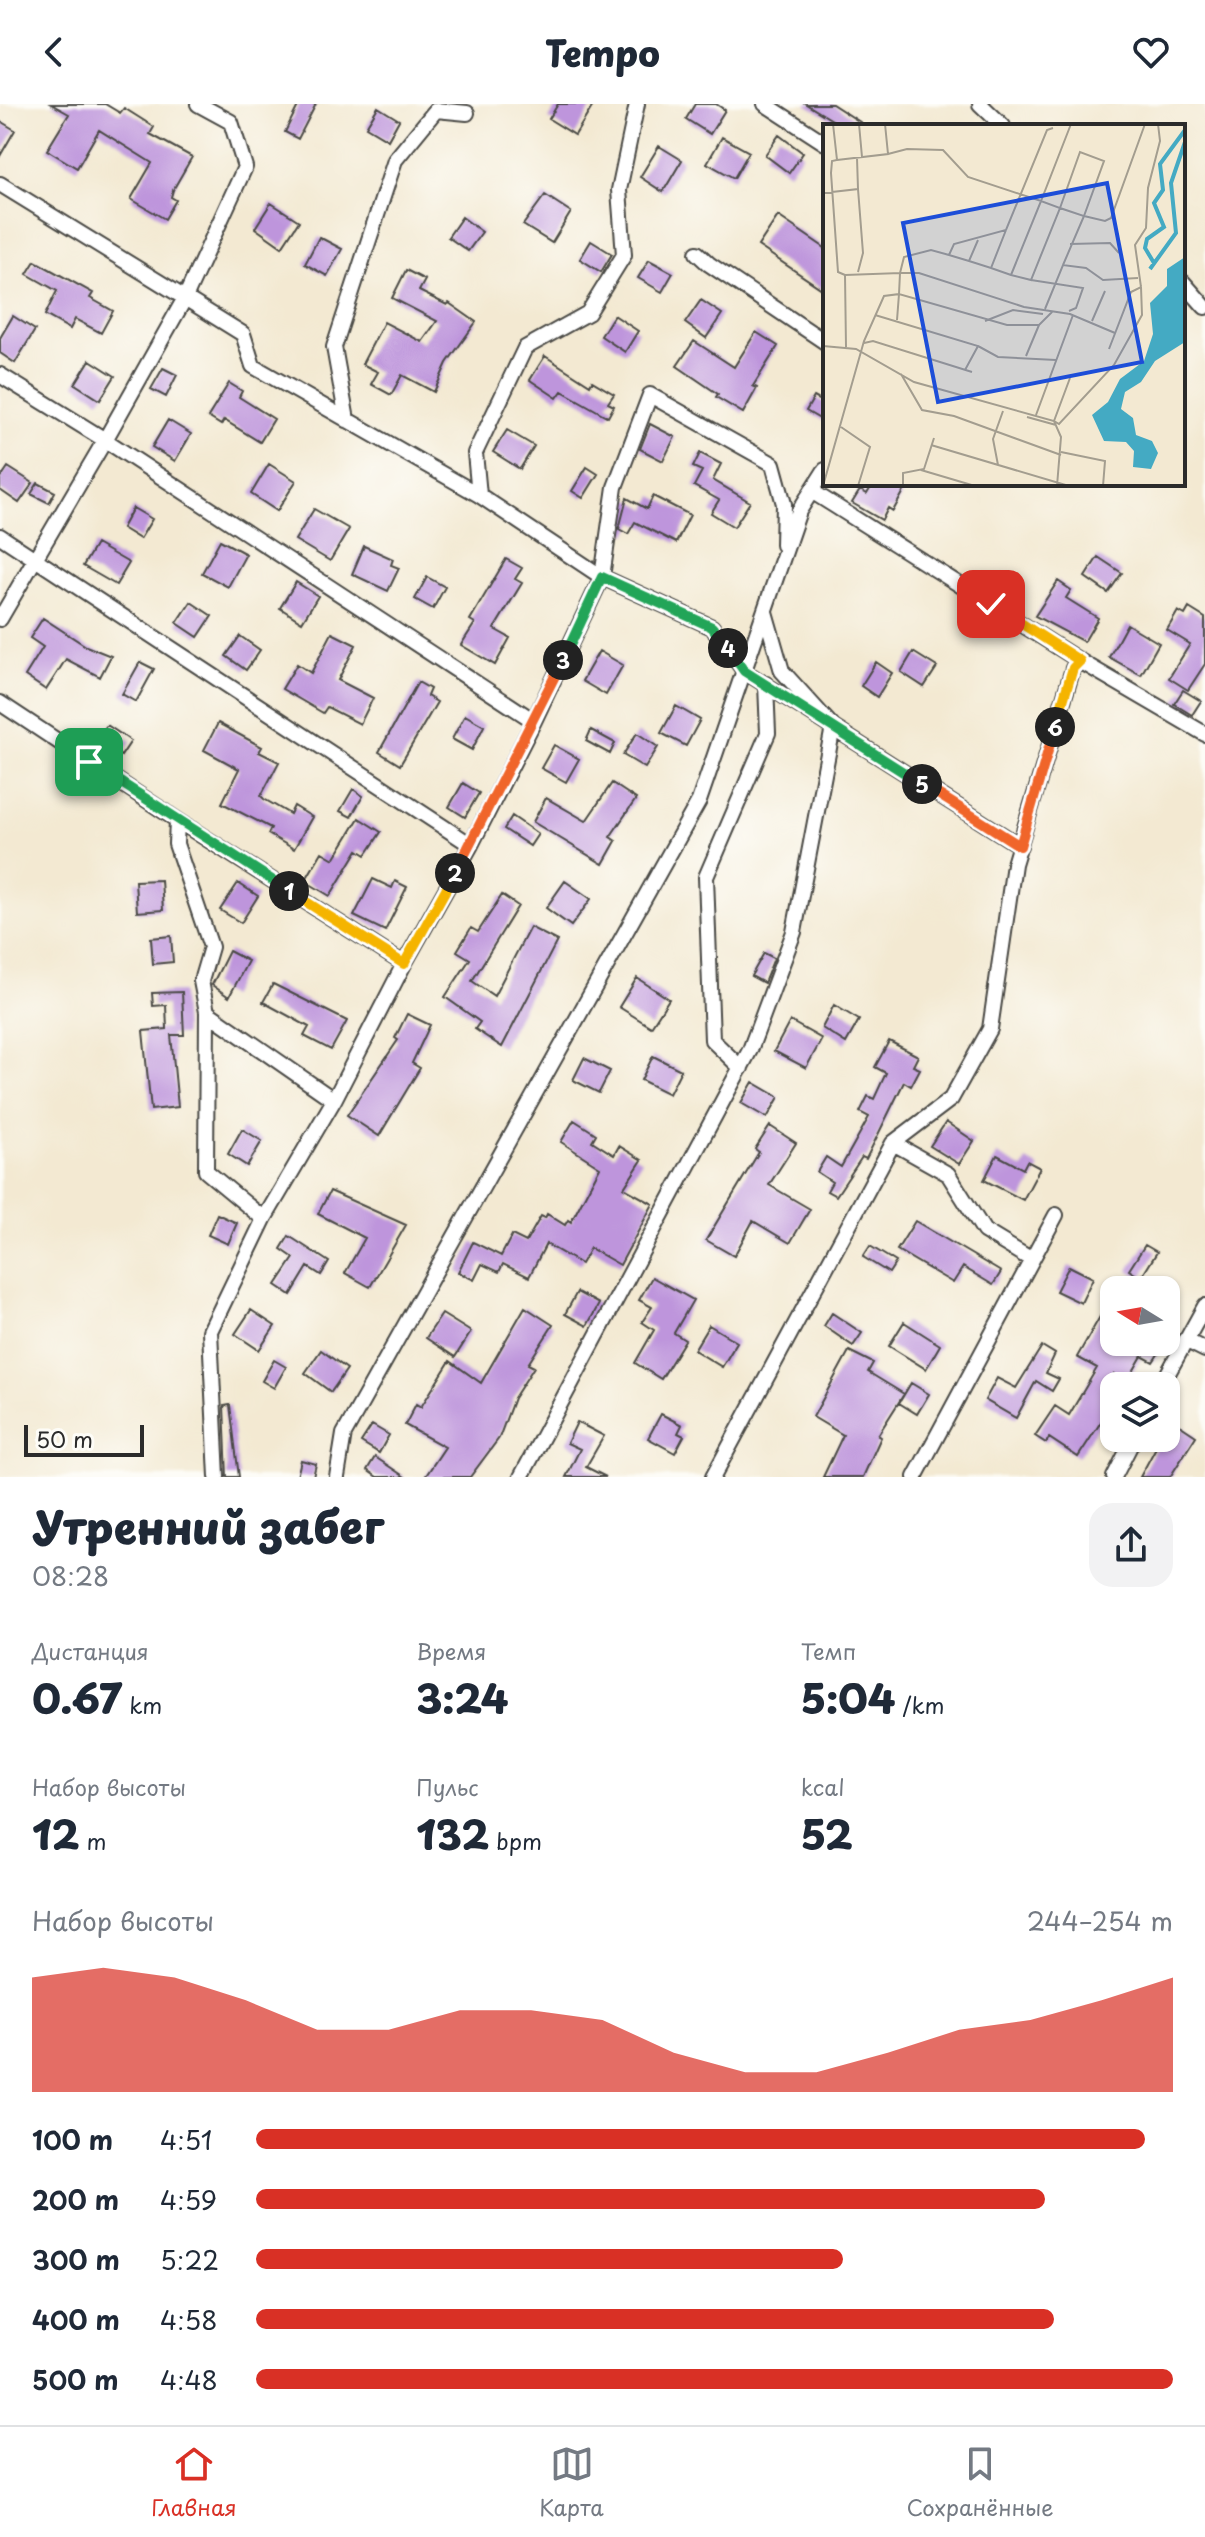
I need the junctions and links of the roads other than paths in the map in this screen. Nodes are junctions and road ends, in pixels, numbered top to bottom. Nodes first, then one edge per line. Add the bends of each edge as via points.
1 (198, 104) edge
2 (637, 104) edge
3 (765, 104) edge
4 (980, 104) edge
5 (467, 113) dead end
6 (1001, 124) edge
7 (823, 142) edge
8 (0, 184) edge
9 (697, 253) dead end
10 (1185, 284) edge
11 (185, 298) junction
12 (1205, 307) edge
13 (823, 341) edge
14 (0, 375) edge
15 (347, 420) junction
16 (105, 440) junction
17 (823, 474) edge
18 (813, 492) junction
19 (479, 495) junction
20 (0, 536) edge
21 (35, 559) junction
22 (783, 559) junction
23 (602, 577) junction
24 (765, 611) junction
25 (0, 619) edge
26 (1080, 661) junction
27 (744, 671) junction
28 (766, 684) junction
29 (0, 703) edge
30 (534, 721) junction
31 (833, 727) junction
32 (1205, 734) edge
33 (177, 820) junction
34 (471, 845) junction
35 (1020, 846) junction
36 (404, 964) junction
37 (207, 1012) junction
38 (741, 1068) junction
39 (334, 1100) junction
40 (893, 1143) junction
41 (1056, 1215) dead end
42 (264, 1219) junction
43 (1032, 1260) junction
44 (1205, 1306) edge
45 (1185, 1340) junction
46 (1205, 1350) edge
47 (1168, 1372) edge
48 (1127, 1452) edge
49 (217, 1477) edge
50 (337, 1477) edge
51 (521, 1477) edge
52 (713, 1477) edge
53 (915, 1477) edge
54 (1114, 1477) edge

1 - 11 street via 231,122 245,167
2 - 19 street via 619,190 624,255 588,313 525,348 475,453
3 - 7 street
4 - 6 street
5 - 15 street via 436,110 395,160 334,347
8 - 11 street
9 - 13 street
10 - 12 street
11 - 15 street via 243,334 253,366
11 - 16 street
14 - 16 street
15 - 19 street
16 - 21 street
16 - 30 street
17 - 18 street
18 - 22 street via 799,511
18 - 26 street
19 - 23 street
20 - 21 street
21 - 25 street
21 - 34 street
22 - 23 street via 784,504 773,464 650,395 615,487
22 - 24 street
23 - 27 street via 712,627
23 - 30 street
24 - 27 street
24 - 31 street via 782,671
26 - 32 street
26 - 35 street via 1073,668
27 - 28 street
27 - 50 street via 699,801 344,1434
28 - 31 street
28 - 38 street via 768,733 706,877 712,1040
29 - 33 street
30 - 34 street
31 - 35 street
31 - 38 street via 794,932
33 - 36 street
33 - 37 street via 176,844 211,947 201,981
34 - 36 street
35 - 40 street via 990,1029 951,1099
36 - 39 street
37 - 39 street
37 - 42 street via 206,1171
38 - 51 street
39 - 42 street
40 - 43 street via 948,1174 984,1231
40 - 52 street
41 - 43 street
42 - 49 street via 210,1331
43 - 53 street
44 - 45 street
45 - 46 street
45 - 47 street
48 - 54 street

